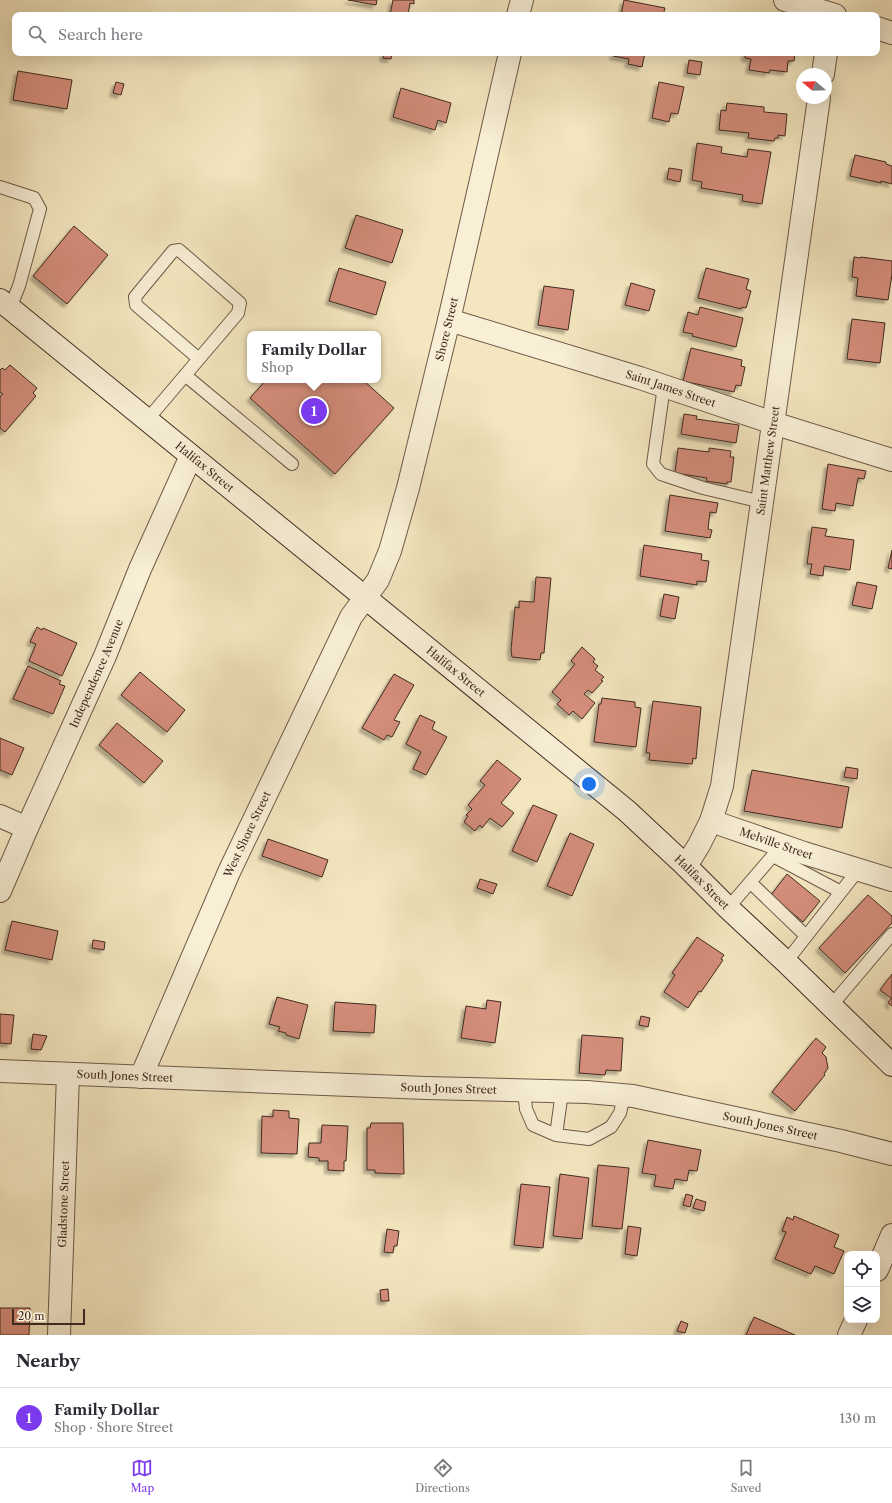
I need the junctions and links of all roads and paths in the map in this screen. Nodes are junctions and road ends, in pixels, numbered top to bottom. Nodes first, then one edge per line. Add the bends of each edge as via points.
1 (522, 0) edge
2 (785, 0) edge
3 (833, 11) edge
4 (519, 12) edge
5 (880, 29) edge
6 (892, 33) edge
7 (509, 56) edge
8 (826, 56) edge
9 (824, 68) edge
10 (818, 104) edge
11 (0, 187) edge
12 (5, 304) edge
13 (448, 320) junction
14 (199, 359) junction
15 (186, 375) junction
16 (664, 386) junction
17 (147, 420) junction
18 (773, 423) junction
19 (191, 456) junction
20 (892, 460) edge
21 (292, 464) dead end
22 (762, 502) junction
23 (365, 598) junction
24 (0, 816) edge
25 (711, 821) junction
26 (27, 828) junction
27 (777, 850) junction
28 (686, 866) junction
29 (859, 869) junction
30 (892, 880) edge
31 (750, 882) junction
32 (0, 891) edge
33 (841, 892) junction
34 (728, 908) junction
35 (892, 934) edge
36 (806, 936) junction
37 (786, 962) junction
38 (831, 1006) junction
39 (892, 1065) edge
40 (0, 1071) edge
41 (68, 1074) junction
42 (141, 1077) junction
43 (524, 1091) junction
44 (562, 1092) junction
45 (624, 1096) junction
46 (556, 1135) junction
47 (892, 1154) edge
48 (892, 1235) edge
49 (880, 1263) edge
50 (855, 1323) edge
51 (59, 1335) edge
52 (849, 1335) edge

1 - 4 street
2 - 3 street
5 - 6 street
7 - 13 street, Shore Street
8 - 9 street
10 - 18 street, Saint Matthew Street
11 - 12 lane via 34,198 40,209 19,286
12 - 17 street, Halifax Street
13 - 16 street, Saint James Street
13 - 23 street, Shore Street via 390,552 378,580
14 - 14 lane via 238,313 240,303 179,250 173,251 136,297 136,305
14 - 15 lane
15 - 17 lane
15 - 21 lane
16 - 18 street, Saint James Street
16 - 22 lane via 653,464 661,474 703,488
17 - 19 street, Halifax Street
18 - 20 street, Saint James Street
18 - 22 street, Saint Matthew Street
19 - 23 street, Halifax Street
19 - 26 street, Independence Avenue
22 - 25 street, Saint Matthew Street via 722,786
23 - 28 street, Halifax Street via 627,811
23 - 42 street, West Shore Street via 351,617 229,872
24 - 26 street
25 - 27 street, Melville Street
25 - 28 street
26 - 32 street, Independence Avenue
27 - 29 street, Melville Street
27 - 31 lane
27 - 33 lane
28 - 34 street, Halifax Street
29 - 30 street, Melville Street
29 - 33 lane
31 - 34 lane
31 - 36 lane
33 - 36 lane
34 - 37 street, Halifax Street
35 - 38 lane
36 - 37 lane
37 - 38 street, Halifax Street
38 - 39 street, Halifax Street
40 - 41 street, South Jones Street
41 - 42 street, South Jones Street
41 - 51 street, Gladstone Street
42 - 43 street, South Jones Street
43 - 44 street, South Jones Street
43 - 46 lane via 526,1109 533,1125
44 - 45 street, South Jones Street
44 - 46 lane
45 - 46 lane via 620,1113 611,1127 589,1139
45 - 47 street, South Jones Street
48 - 49 street
50 - 52 street

